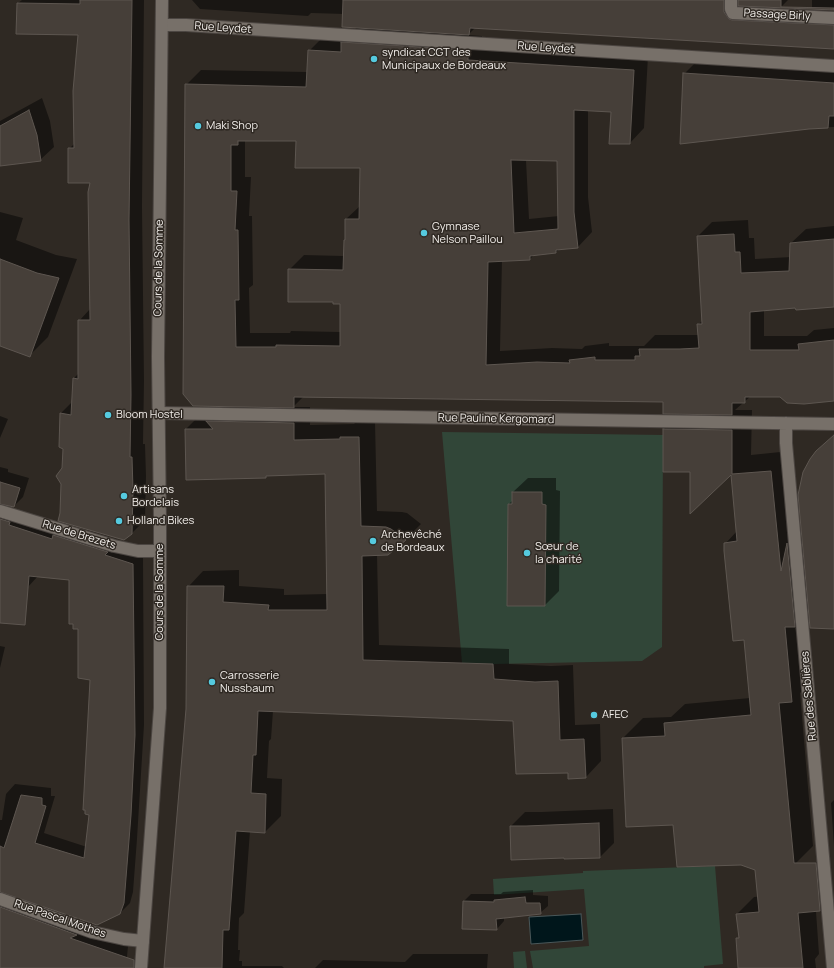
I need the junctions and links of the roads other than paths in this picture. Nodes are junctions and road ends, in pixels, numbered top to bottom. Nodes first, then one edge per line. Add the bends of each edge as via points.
1 (162, 0) edge
2 (731, 0) edge
3 (834, 18) edge
4 (162, 25) junction
5 (834, 66) edge
6 (158, 413) junction
7 (786, 423) junction
8 (834, 424) edge
9 (0, 511) edge
10 (160, 551) junction
11 (830, 880) edge
12 (0, 899) edge
13 (143, 941) junction
14 (141, 968) edge
15 (833, 968) edge

1 - 4 street, Cours de la Somme
2 - 3 street, Passage Birly via 733,13
4 - 5 street, Rue Leydet
4 - 6 street, Cours de la Somme
6 - 7 street, Rue Pauline Kergomard
6 - 10 street, Cours de la Somme
7 - 8 street, Rue Pauline Kergomard
7 - 11 street, Rue des Sablières
9 - 10 street, Rue de Brezets via 114,546 138,551
10 - 13 street, Cours de la Somme via 160,708
11 - 15 street, Rue des Sablières
12 - 13 street, Rue Pascal Mothes via 92,932 124,940
13 - 14 street, Cours de la Somme

